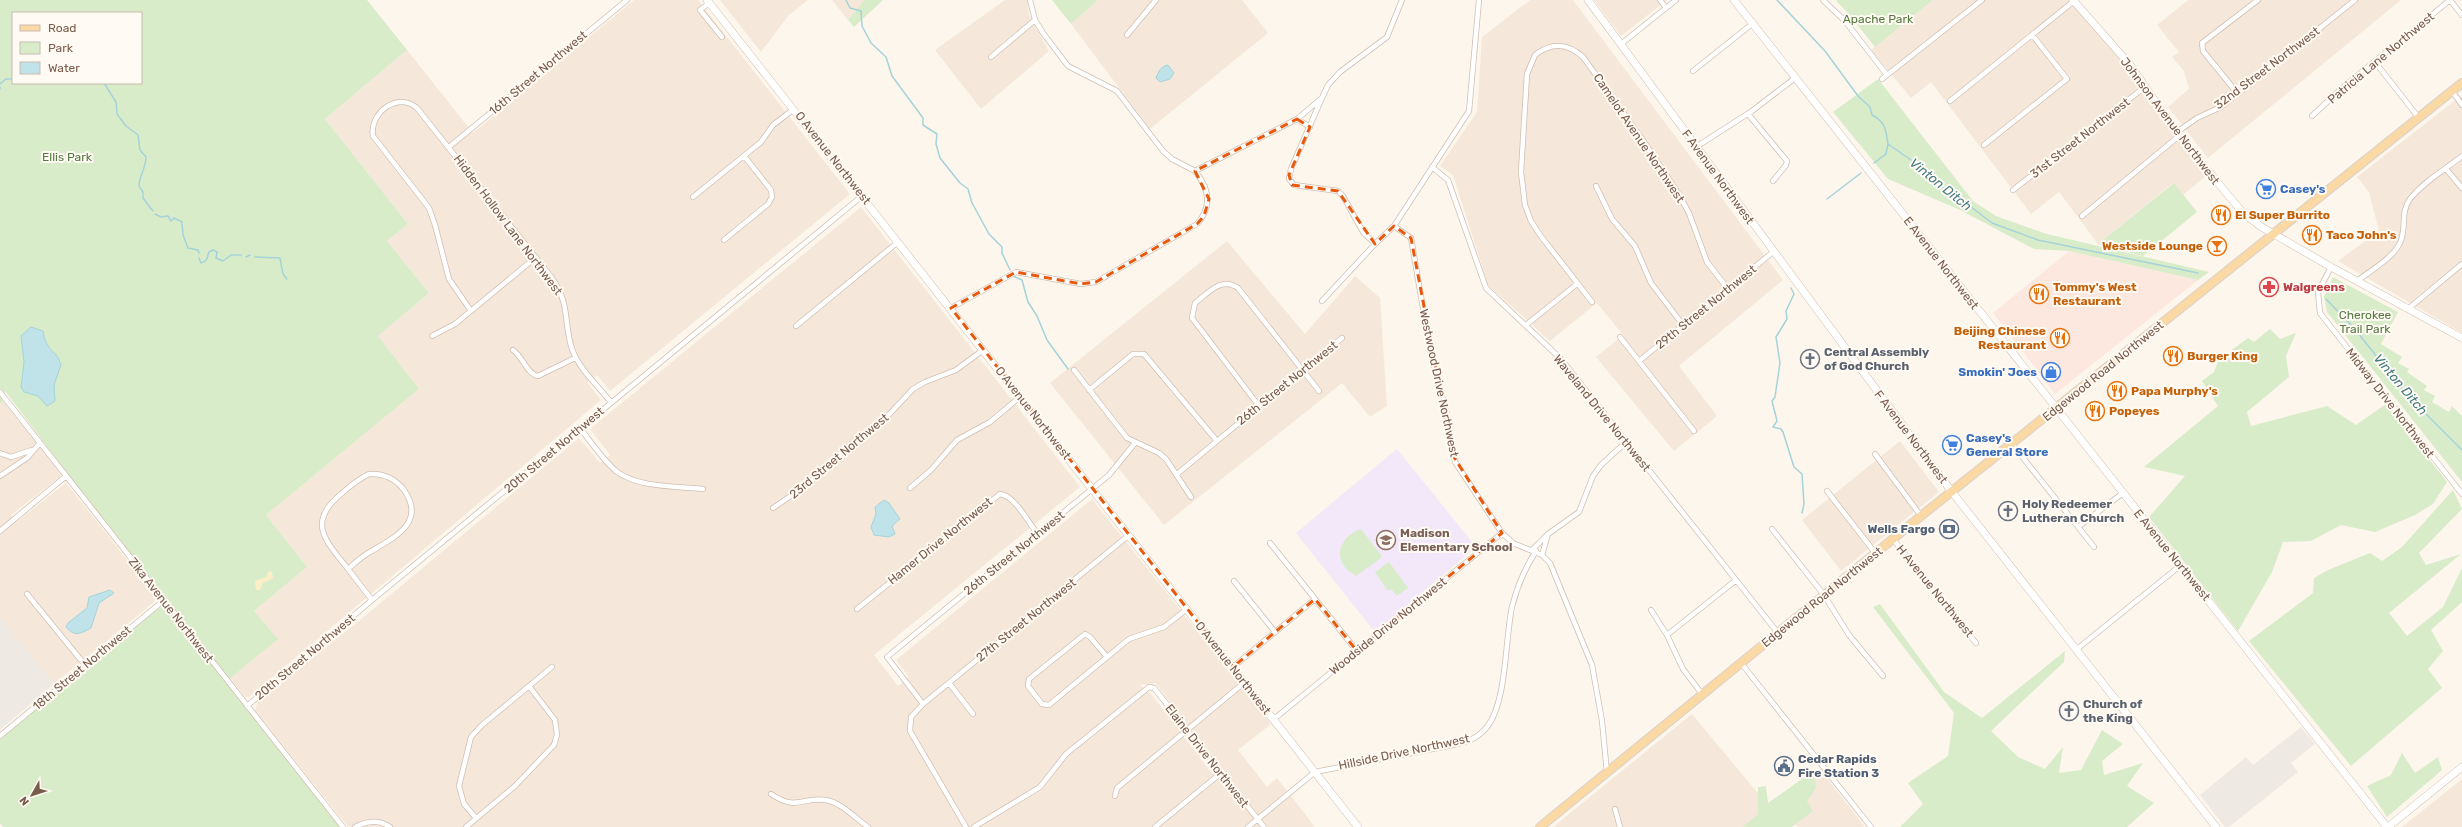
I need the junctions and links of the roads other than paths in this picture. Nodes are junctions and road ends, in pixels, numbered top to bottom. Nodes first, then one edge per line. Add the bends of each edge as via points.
1 (627, 0) edge
2 (1030, 0) edge
3 (1156, 0) edge
4 (1402, 0) edge
5 (1479, 0) edge
6 (1588, 0) edge
7 (1660, 0) edge
8 (1676, 0) edge
9 (1734, 0) edge
10 (1823, 0) edge
11 (1982, 0) edge
12 (2258, 0) edge
13 (2355, 0) edge
14 (2450, 0) edge
15 (708, 1) edge
16 (2074, 1) edge
17 (1666, 8) junction
18 (2462, 15) edge
19 (1035, 20) junction
20 (1752, 24) junction
21 (1127, 35) dead end
22 (2033, 36) junction
23 (722, 37) dead end
24 (1621, 44) junction
25 (991, 57) dead end
26 (2375, 62) junction
27 (1693, 71) dead end
28 (1887, 75) junction
29 (1795, 78) junction
30 (1882, 79) dead end
31 (2462, 83) edge
32 (2146, 86) junction
33 (2452, 91) junction
34 (2238, 94) junction
35 (1322, 98) junction
36 (1950, 101) dead end
37 (2462, 105) edge
38 (794, 109) junction
39 (1748, 114) junction
40 (2312, 116) dead end
41 (2419, 118) junction
42 (1297, 119) junction
43 (1310, 127) junction
44 (2178, 134) junction
45 (1984, 146) dead end
46 (448, 147) junction
47 (1696, 147) junction
48 (744, 156) junction
49 (2462, 156) edge
50 (1432, 167) junction
51 (2446, 169) junction
52 (1195, 171) junction
53 (1773, 181) dead end
54 (1596, 186) dead end
55 (2462, 188) edge
56 (2013, 190) dead end
57 (862, 196) junction
58 (693, 197) dead end
59 (2082, 216) dead end
60 (1394, 226) junction
61 (2274, 234) junction
62 (724, 240) dead end
63 (898, 242) junction
64 (1375, 244) junction
65 (1773, 252) junction
66 (535, 258) junction
67 (2462, 264) edge
68 (2331, 267) junction
69 (2357, 281) junction
70 (1577, 284) junction
71 (1728, 289) junction
72 (1322, 301) dead end
73 (1592, 302) dead end
74 (951, 308) junction
75 (2408, 309) junction
76 (471, 311) junction
77 (1683, 325) junction
78 (796, 326) dead end
79 (1526, 326) junction
80 (2460, 335) edge
81 (432, 336) dead end
82 (1620, 337) dead end
83 (1342, 338) dead end
84 (513, 350) dead end
85 (983, 350) junction
86 (576, 358) junction
87 (1639, 361) junction
88 (1074, 370) dead end
89 (1303, 371) junction
90 (1089, 390) junction
91 (1319, 391) dead end
92 (0, 392) edge
93 (1020, 397) junction
94 (611, 402) junction
95 (1259, 406) junction
96 (2056, 409) junction
97 (580, 428) junction
98 (1694, 431) dead end
99 (1217, 441) junction
100 (1626, 442) junction
101 (40, 443) junction
102 (1135, 443) junction
103 (2012, 444) junction
104 (32, 450) junction
105 (0, 453) edge
106 (1875, 454) dead end
107 (1177, 474) junction
108 (0, 476) edge
109 (66, 476) junction
110 (910, 488) dead end
111 (703, 489) dead end
112 (1092, 489) junction
113 (1827, 491) dead end
114 (1952, 492) junction
115 (2123, 493) junction
116 (2462, 494) edge
117 (1191, 497) dead end
118 (773, 508) dead end
119 (1921, 516) junction
120 (2078, 527) junction
121 (1772, 530) dead end
122 (0, 531) edge
123 (1502, 532) junction
124 (1037, 533) junction
125 (1548, 534) junction
126 (1128, 535) junction
127 (1893, 539) junction
128 (1270, 543) dead end
129 (2094, 547) dead end
130 (1534, 550) junction
131 (1542, 554) junction
132 (1876, 554) junction
133 (2181, 565) junction
134 (348, 569) junction
135 (1234, 581) dead end
136 (1735, 581) junction
137 (28, 594) dead end
138 (1824, 595) junction
139 (1315, 599) junction
140 (163, 600) junction
141 (372, 600) junction
142 (857, 609) dead end
143 (1187, 609) junction
144 (1651, 610) dead end
145 (1275, 632) junction
146 (1778, 633) junction
147 (1667, 635) junction
148 (1976, 643) dead end
149 (2077, 649) junction
150 (1357, 651) junction
151 (1107, 657) junction
152 (1741, 662) junction
153 (85, 665) junction
154 (552, 667) dead end
155 (1233, 667) junction
156 (1882, 676) dead end
157 (1245, 682) junction
158 (948, 683) junction
159 (529, 686) junction
160 (1702, 694) junction
161 (923, 704) junction
162 (247, 706) junction
163 (974, 714) dead end
164 (1274, 719) junction
165 (1187, 730) junction
166 (0, 736) edge
167 (2462, 767) edge
168 (1315, 772) junction
169 (1221, 773) junction
170 (1607, 773) junction
171 (771, 794) dead end
172 (1115, 796) dead end
173 (1616, 809) dead end
174 (476, 818) junction
175 (1257, 819) junction
176 (343, 827) edge
177 (356, 827) edge
178 (390, 827) edge
179 (466, 827) edge
180 (868, 827) edge
181 (966, 827) edge
182 (974, 827) edge
183 (1155, 827) edge
184 (1248, 827) edge
185 (1264, 827) edge
186 (1358, 827) edge
187 (1540, 827) edge
188 (1620, 827) edge
189 (1871, 827) edge
190 (2216, 827) edge
191 (2388, 827) edge

1 - 46 street, 16th Street Northwest
2 - 19 street
3 - 21 street
4 - 35 street via 1387,37 1340,72 1328,84
5 - 50 street via 1469,111
6 - 24 street, F Avenue Northwest
7 - 17 street
8 - 17 street
9 - 20 street, E Avenue Northwest
10 - 28 street via 1845,20
11 - 28 street
12 - 34 street via 2202,43 2203,51
13 - 34 street, 32nd Street Northwest
14 - 18 street
14 - 26 street, Patricia Lane Northwest
15 - 23 street via 700,10
15 - 38 street, O Avenue Northwest
16 - 22 street
16 - 32 street, Johnson Avenue Northwest
17 - 24 street
19 - 25 street
19 - 52 street via 1068,66 1117,91 1163,152
20 - 27 street
20 - 29 street, E Avenue Northwest
22 - 36 street
22 - 45 street via 2067,80
24 - 47 street, F Avenue Northwest
26 - 40 street, Patricia Lane Northwest
26 - 41 street
28 - 30 street
29 - 39 street
29 - 96 street, E Avenue Northwest
31 - 33 main road, Edgewood Road Northwest
32 - 44 street, Johnson Avenue Northwest
32 - 56 street, 31st Street Northwest
33 - 37 street
33 - 41 main road, Edgewood Road Northwest
34 - 44 street, 32nd Street Northwest via 2221,107 2197,118
35 - 42 street
35 - 43 street
38 - 48 street via 773,125 761,142
38 - 57 street, O Avenue Northwest
39 - 47 street
39 - 53 street via 1787,160
41 - 61 main road, Edgewood Road Northwest
42 - 43 street
42 - 52 street
43 - 64 street via 1289,175 1291,183 1338,191 1363,232
44 - 59 street, 32nd Street Northwest
44 - 61 street, Johnson Avenue Northwest via 2236,206 2252,221
46 - 66 street, Hidden Hollow Lane Northwest
46 - 76 street, Hidden Hollow Lane Northwest via 412,103 398,102 383,110 372,123 373,136 429,208 436,225 449,279
47 - 65 street, F Avenue Northwest
48 - 58 street
48 - 62 street via 771,190 772,197 768,204
49 - 51 street
50 - 60 street
50 - 79 street, Waveland Drive Northwest via 1448,180 1486,288
51 - 55 street
51 - 69 street via 2410,199 2403,217 2403,233 2395,250
52 - 74 street via 1202,180 1208,198 1204,216 1197,224 1096,282 1082,284 1016,272
54 - 77 street via 1612,219 1635,246 1651,283
57 - 63 street, O Avenue Northwest
57 - 94 street, 20th Street Northwest
60 - 64 street
60 - 123 street, Westwood Drive Northwest via 1411,238 1431,355 1446,410 1452,454
61 - 68 street, Johnson Avenue Northwest
61 - 96 main road, Edgewood Road Northwest
63 - 74 street, O Avenue Northwest
63 - 78 street
64 - 72 street
65 - 71 street, 29th Street Northwest
65 - 114 street, F Avenue Northwest
66 - 76 street
66 - 86 street, Hidden Hollow Lane Northwest via 564,298
67 - 75 street
68 - 69 street, Johnson Avenue Northwest
68 - 116 street, Midway Drive Northwest via 2318,292 2318,305 2324,320
69 - 75 street, Johnson Avenue Northwest
70 - 71 street, Camelot Avenue Northwest via 1531,221 1520,172 1527,74 1535,55 1554,45 1574,50 1583,57 1642,139 1689,213 1707,262
70 - 73 street
70 - 79 street
71 - 77 street, 29th Street Northwest
74 - 85 street, O Avenue Northwest
75 - 80 street, Johnson Avenue Northwest
76 - 81 street
77 - 87 street, 29th Street Northwest
79 - 100 street, Waveland Drive Northwest via 1561,359
82 - 87 street
83 - 89 street, 26th Street Northwest
84 - 86 street via 521,356 530,372 538,376
85 - 93 street, O Avenue Northwest
85 - 118 street, 23rd Street Northwest via 956,370 913,389 880,424 859,437 808,484
86 - 94 street, Hidden Hollow Lane Northwest
87 - 98 street
88 - 90 street
89 - 91 street
89 - 95 street, 26th Street Northwest
89 - 95 street via 1238,288 1227,283 1220,284 1195,303 1192,318
90 - 99 street via 1136,354 1144,354 1150,358
90 - 102 street via 1127,438
92 - 101 street, Zika Avenue Northwest
93 - 110 street via 990,422 957,440 931,470
93 - 112 street, O Avenue Northwest
94 - 97 street, 20th Street Northwest
95 - 99 street, 26th Street Northwest
96 - 103 main road, Edgewood Road Northwest
96 - 115 street, E Avenue Northwest
97 - 111 street via 612,467 628,478 641,482
97 - 141 street, 20th Street Northwest
99 - 107 street, 26th Street Northwest
100 - 125 street, Hillside Drive Northwest via 1593,476 1579,512
100 - 136 street, Waveland Drive Northwest
101 - 104 street
101 - 109 street, Zika Avenue Northwest
102 - 107 street via 1159,453
102 - 112 street, 26th Street Northwest via 1109,474
103 - 114 main road, Edgewood Road Northwest
103 - 120 street
104 - 105 street via 10,457
104 - 108 street via 27,458
106 - 119 street
107 - 117 street
109 - 122 street
109 - 140 street, Zika Avenue Northwest
112 - 124 street, 26th Street Northwest
112 - 126 street, O Avenue Northwest
113 - 132 street, H Avenue Northwest
114 - 119 main road, Edgewood Road Northwest
114 - 149 street, F Avenue Northwest
115 - 120 street
115 - 133 street, E Avenue Northwest
119 - 127 main road, Edgewood Road Northwest
120 - 129 street
121 - 138 street
123 - 130 street, Westwood Drive Northwest via 1513,543
123 - 150 street, Woodside Drive Northwest
124 - 142 street, Hamer Drive Northwest via 1011,500 1000,494
124 - 161 street, 26th Street Northwest via 886,657
125 - 130 street, Hillside Drive Northwest
125 - 131 street
126 - 143 street, O Avenue Northwest
126 - 158 street, 27th Street Northwest
127 - 132 main road, Edgewood Road Northwest
127 - 148 street, H Avenue Northwest
128 - 139 street
130 - 131 street, Westwood Drive Northwest
130 - 168 street, Hillside Drive Northwest via 1512,607 1496,709 1488,726 1480,735 1453,745
131 - 170 street, Westwood Drive Northwest via 1550,563 1592,665 1602,721
132 - 138 main road, Edgewood Road Northwest
133 - 149 street
133 - 191 street, E Avenue Northwest
134 - 134 street via 370,552 390,542 408,522 409,500 400,486 389,477 377,474 363,477 333,500 323,515 324,535
134 - 141 street
135 - 145 street
136 - 146 street, Waveland Drive Northwest
136 - 147 street
137 - 153 street
138 - 146 main road, Edgewood Road Northwest
138 - 156 street via 1849,635
139 - 145 street
139 - 150 street
140 - 153 street, 18th Street Northwest
140 - 162 street, Zika Avenue Northwest
141 - 162 street, 20th Street Northwest
143 - 151 street via 1164,627 1129,639
143 - 155 street, O Avenue Northwest
144 - 147 street
145 - 155 street
146 - 152 main road, Edgewood Road Northwest
147 - 160 street via 1683,668
149 - 190 street, F Avenue Northwest
150 - 164 street, Woodside Drive Northwest
151 - 151 street via 1047,706 1042,704 1028,686 1029,679 1085,634
152 - 160 main road, Edgewood Road Northwest
152 - 189 street
153 - 166 street, 18th Street Northwest
154 - 159 street
155 - 157 street, O Avenue Northwest
157 - 164 street, O Avenue Northwest
157 - 165 street
158 - 161 street, 27th Street Northwest
158 - 163 street
159 - 174 street via 478,728 471,737 459,786 464,804
159 - 174 street via 555,720 556,740 552,749 521,781
160 - 170 main road, Edgewood Road Northwest
161 - 181 street, 27th Street Northwest via 911,717 910,731
162 - 176 street, Zika Avenue Northwest
164 - 168 street, O Avenue Northwest
165 - 169 street, Elaine Drive Northwest
165 - 172 street via 1118,788
165 - 182 street, Elaine Drive Northwest via 1154,688 1149,687 1066,754 1040,787
167 - 191 street
168 - 175 street, Hillside Drive Northwest
168 - 186 street, O Avenue Northwest
169 - 175 street, Elaine Drive Northwest
169 - 183 street
170 - 187 main road, Edgewood Road Northwest
171 - 180 street via 782,802 791,804 826,800 837,804
173 - 188 street
174 - 179 street
175 - 184 street, Hillside Drive Northwest
175 - 185 street, Elaine Drive Northwest
177 - 178 street via 365,822 376,821

